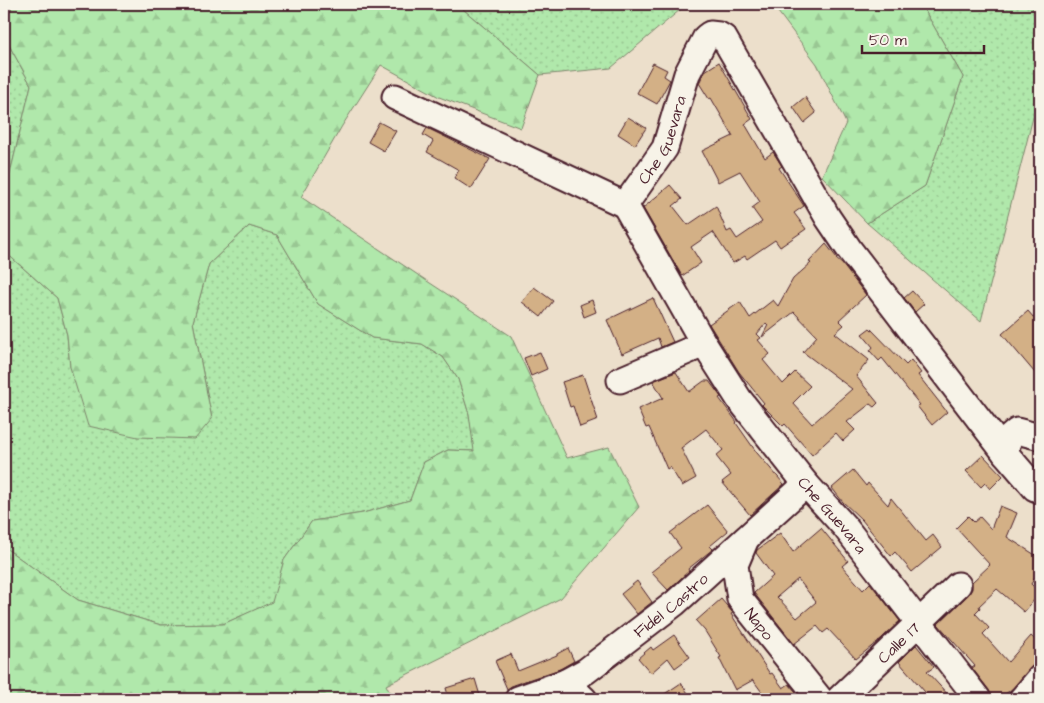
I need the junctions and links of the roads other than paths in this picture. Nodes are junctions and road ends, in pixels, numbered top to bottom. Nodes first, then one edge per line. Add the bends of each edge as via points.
1 (394, 97) dead end
2 (625, 205) junction
3 (704, 344) junction
4 (620, 380) dead end
5 (1040, 437) edge
6 (1005, 454) junction
7 (806, 484) junction
8 (1040, 490) edge
9 (746, 536) junction
10 (958, 585) dead end
11 (918, 624) junction
12 (1040, 678) edge
13 (575, 691) edge
14 (518, 699) edge
15 (820, 699) edge
16 (839, 699) edge
17 (978, 699) edge
18 (1022, 699) edge

1 - 2 street
2 - 3 street, Che Guevara
2 - 6 street, Che Guevara via 665,148 687,74 706,37 719,35 724,38 828,218
3 - 4 street
3 - 7 street, Che Guevara via 738,399
5 - 6 street via 1017,431 1009,438
6 - 8 street, Che Guevara
7 - 9 street, Fidel Castro
7 - 11 street, Che Guevara via 845,527
9 - 13 street, Fidel Castro via 675,603 586,672
9 - 15 street, Napo via 735,565 740,599
10 - 11 street, Calle 17
11 - 16 street, Calle 17
11 - 17 street, Che Guevara
12 - 18 street
13 - 14 street, Fidel Castro

